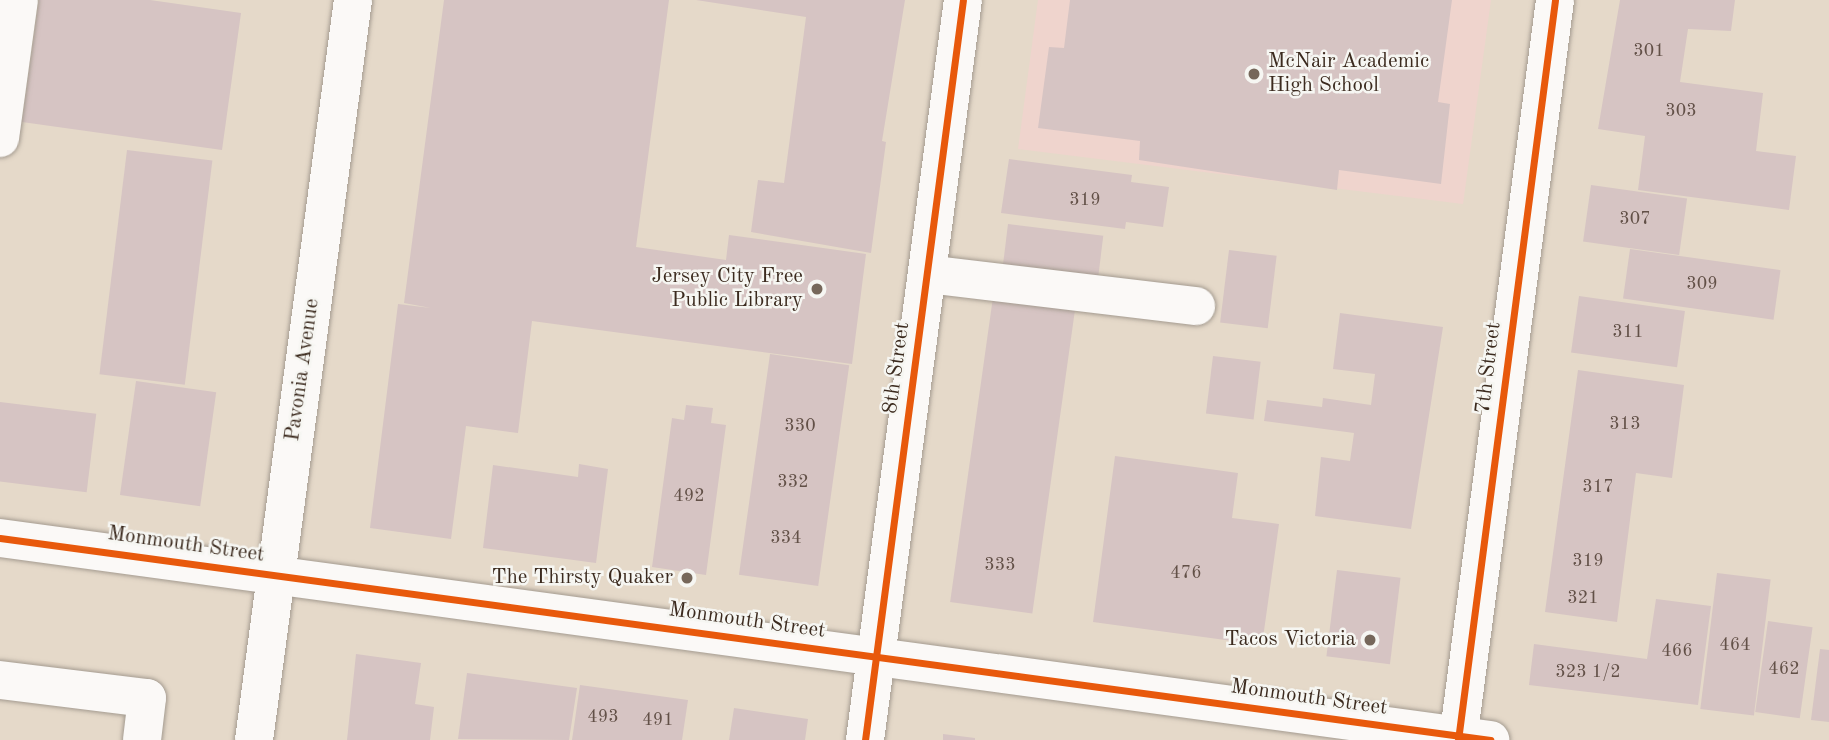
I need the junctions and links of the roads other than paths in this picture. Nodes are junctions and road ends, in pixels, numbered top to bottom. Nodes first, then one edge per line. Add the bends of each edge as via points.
1 (19, 0) edge
2 (353, 0) edge
3 (964, 0) edge
4 (1555, 0) edge
5 (0, 138) edge
6 (927, 274) junction
7 (1196, 306) dead end
8 (0, 538) edge
9 (276, 575) junction
10 (877, 656) junction
11 (0, 680) edge
12 (1469, 739) edge
13 (142, 740) edge
14 (254, 740) edge
15 (865, 740) edge

1 - 5 street
2 - 9 street, Pavonia Avenue
3 - 6 street, 8th Street
4 - 12 street, 7th Street
6 - 7 street
6 - 10 street, 8th Street
8 - 9 street, Monmouth Street
9 - 10 street, Monmouth Street
9 - 14 street, Pavonia Avenue
10 - 12 street, Monmouth Street
10 - 15 street, 8th Street
11 - 13 street via 147,698

